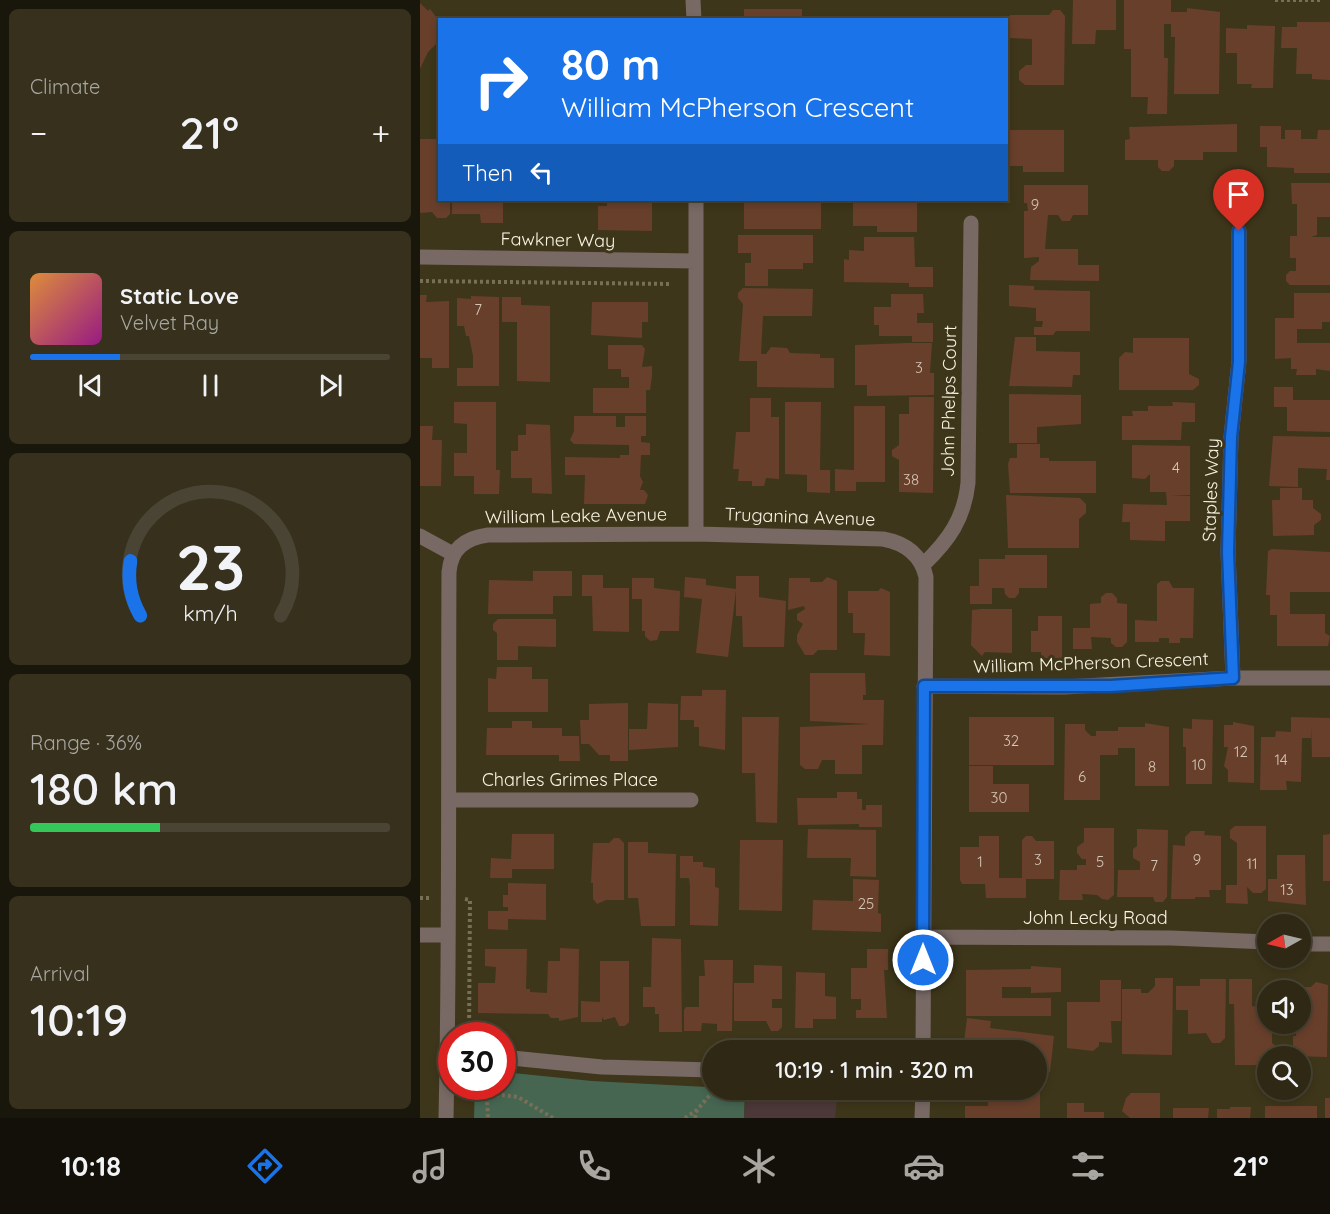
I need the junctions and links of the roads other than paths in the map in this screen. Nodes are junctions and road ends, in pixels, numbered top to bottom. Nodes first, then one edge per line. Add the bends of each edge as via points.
1 (693, 0) edge
2 (694, 18) edge
3 (696, 201) edge
4 (972, 223) dead end
5 (1239, 231) dead end
6 (420, 257) edge
7 (696, 261) junction
8 (696, 534) junction
9 (420, 536) edge
10 (453, 554) junction
11 (923, 565) junction
12 (1233, 678) junction
13 (1330, 678) edge
14 (924, 686) junction
15 (450, 800) junction
16 (691, 800) dead end
17 (446, 935) junction
18 (420, 936) edge
19 (923, 937) junction
20 (1257, 942) edge
21 (1311, 944) edge
22 (1330, 944) edge
23 (448, 1022) edge
24 (923, 1040) edge
25 (516, 1058) edge
26 (702, 1070) edge
27 (447, 1100) edge
28 (923, 1100) edge
29 (446, 1118) edge
30 (922, 1118) edge

1 - 2 street
3 - 7 street
4 - 11 street, John Phelps Court via 965,505 955,530
5 - 12 street, Staples Way via 1239,362 1231,437 1228,552
6 - 7 street, Fawkner Way
7 - 8 street
8 - 10 street, William Leake Avenue via 488,535 464,542
8 - 11 street, Truganina Avenue via 883,538 907,547
9 - 10 street
10 - 15 street via 449,572
11 - 14 street
12 - 13 street, William McPherson Crescent
12 - 14 street, William McPherson Crescent via 1111,686
14 - 19 street
15 - 16 street, Charles Grimes Place
15 - 17 street
17 - 18 street
17 - 23 street
19 - 20 street, John Lecky Road
19 - 24 street
21 - 22 street
25 - 26 street
27 - 29 street
28 - 30 street

